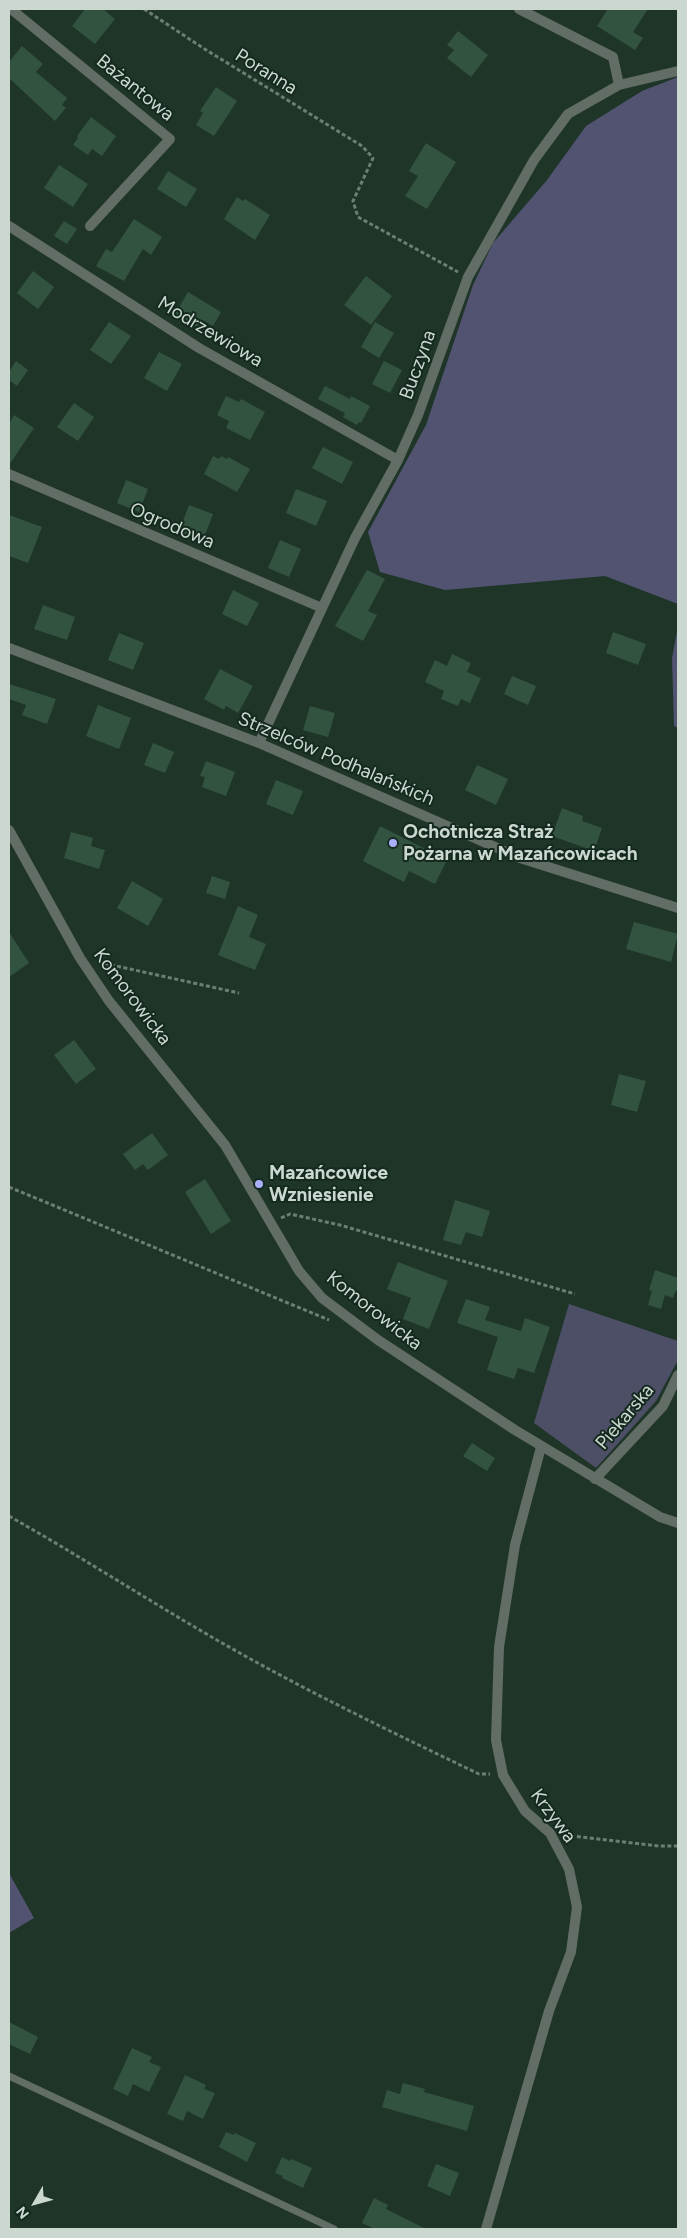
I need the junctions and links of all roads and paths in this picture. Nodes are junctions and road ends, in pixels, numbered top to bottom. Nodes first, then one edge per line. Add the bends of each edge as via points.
1 (11, 9) edge
2 (144, 9) edge
3 (519, 9) edge
4 (678, 71) edge
5 (619, 85) junction
6 (9, 226) edge
7 (90, 226) dead end
8 (468, 277) junction
9 (398, 460) junction
10 (9, 474) edge
11 (322, 608) junction
12 (9, 648) edge
13 (259, 743) junction
14 (9, 830) edge
15 (678, 908) edge
16 (80, 958) junction
17 (239, 992) dead end
18 (9, 1187) edge
19 (271, 1222) junction
20 (575, 1294) dead end
21 (331, 1321) dead end
22 (678, 1375) edge
23 (541, 1447) junction
24 (595, 1479) junction
25 (9, 1516) edge
26 (678, 1524) edge
27 (503, 1775) junction
28 (550, 1834) junction
29 (678, 1846) edge
30 (9, 2076) edge
31 (334, 2229) edge
32 (486, 2229) edge

1 - 7 street, Bażantowa via 170,139
2 - 8 path, Poranna via 362,146 373,158 353,201 358,217
3 - 5 street via 612,57
4 - 5 street, Buczyna
5 - 8 street, Buczyna via 568,114 534,160
6 - 9 street, Modrzewiowa via 199,348
8 - 9 street, Buczyna via 418,415
9 - 11 street, Buczyna via 355,538
10 - 11 street, Ogrodowa
11 - 13 street, Buczyna
12 - 13 street, Strzelców Podhalańskich
13 - 15 street, Strzelców Podhalańskich via 520,858
14 - 16 street, Komorowicka
16 - 17 path
16 - 19 street, Komorowicka via 109,1001 225,1145
18 - 21 path
19 - 20 path via 290,1214 340,1225
19 - 23 street, Komorowicka via 299,1271 322,1298 378,1340
22 - 24 street, Piekarska via 663,1406
23 - 24 street, Komorowicka
23 - 27 street, Krzywa via 515,1545 499,1647 496,1740
24 - 26 street, Komorowicka
25 - 27 path via 255,1662 350,1712 479,1774
27 - 28 street, Krzywa via 525,1811
28 - 29 path
28 - 32 street, Krzywa via 569,1869 577,1907 571,1952 549,2011
30 - 31 lane

